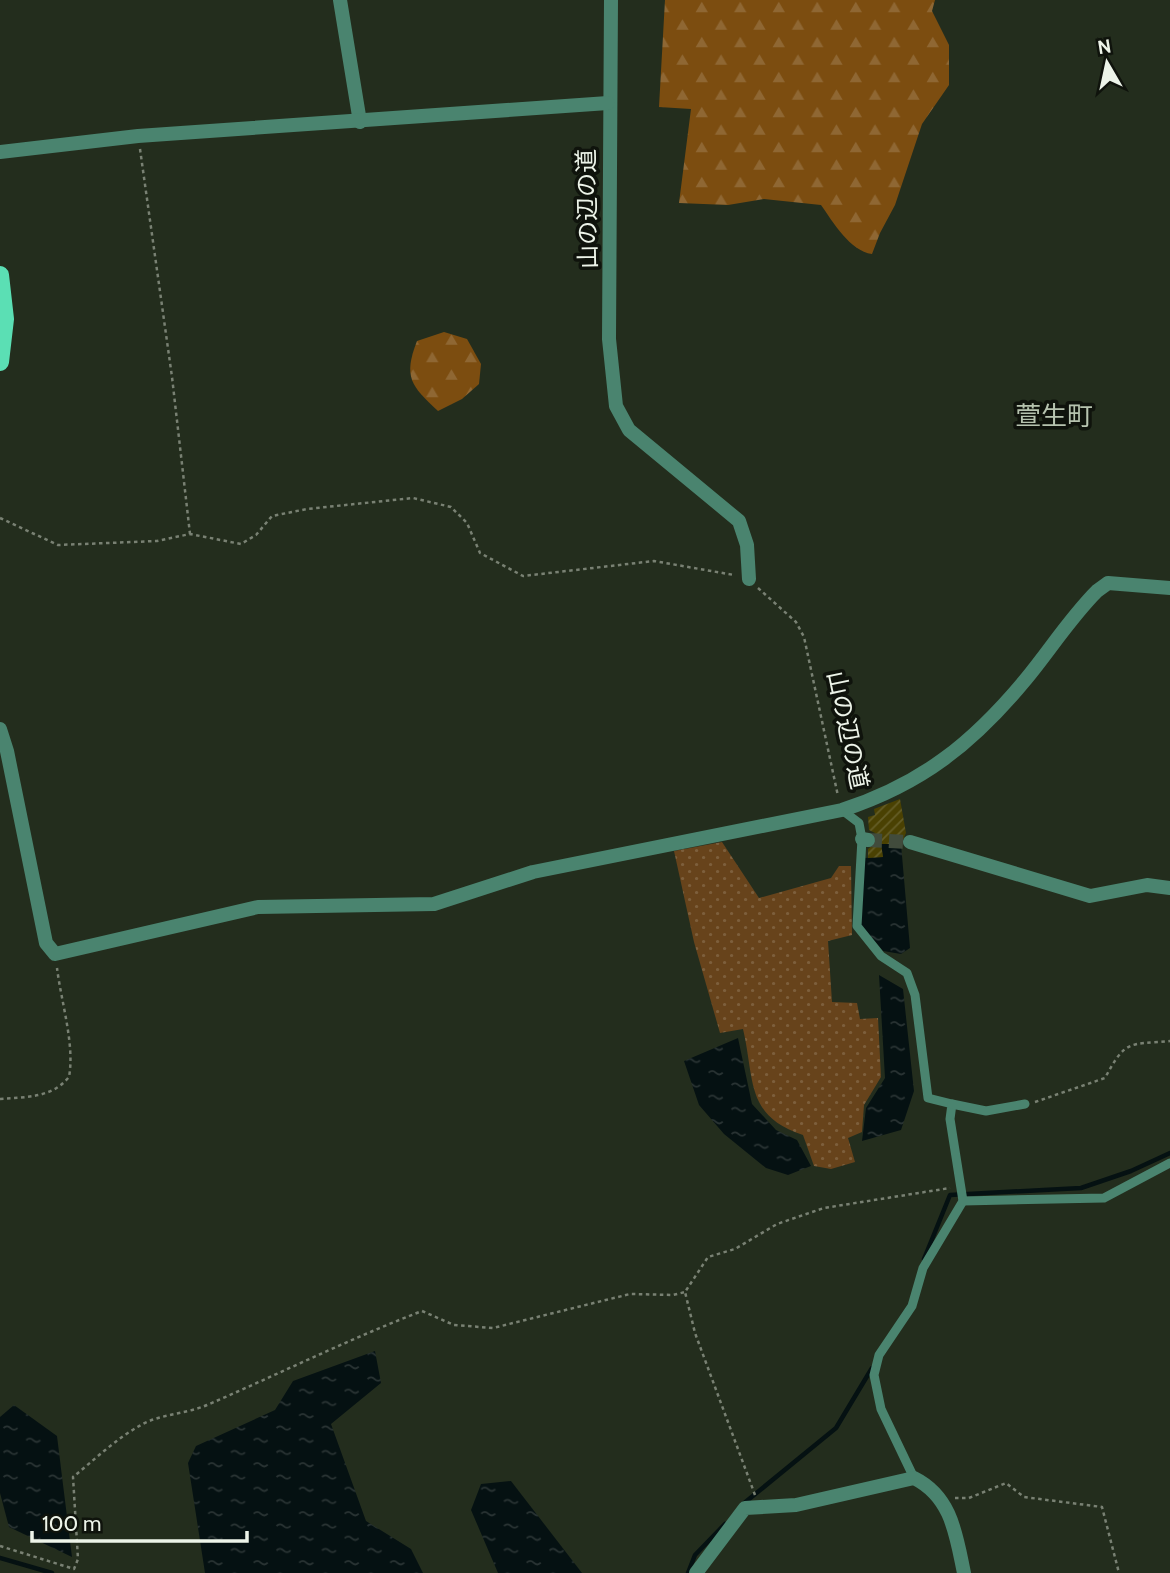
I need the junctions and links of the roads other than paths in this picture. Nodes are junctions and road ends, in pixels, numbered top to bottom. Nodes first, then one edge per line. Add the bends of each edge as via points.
1 (340, 0) edge
2 (611, 0) edge
3 (608, 103) junction
4 (360, 122) junction
5 (0, 152) edge
6 (0, 275) edge
7 (0, 362) edge
8 (748, 579) road end
9 (1170, 588) edge
10 (0, 729) edge
11 (842, 810) junction
12 (909, 842) tunnel mouth
13 (1170, 888) edge
14 (953, 1104) junction
15 (1025, 1104) road end
16 (1170, 1163) edge
17 (963, 1201) junction
18 (914, 1478) junction
19 (696, 1573) edge
20 (964, 1573) edge

1 - 4 street
2 - 3 street, 山の辺の道
3 - 4 street
3 - 8 street, 山の辺の道 via 608,339 616,406 629,430 739,521 747,545
4 - 5 street via 138,136
6 - 7 main road via 5,319
9 - 11 street via 1108,583 1086,602 999,709 937,767 875,799
10 - 11 street via 46,943 55,954 258,907 434,904 533,873
11 - 14 lane, 山の辺の道 via 859,822 865,839 857,926 881,956 907,973 915,995 928,1098
12 - 13 street via 1090,896 1147,885
14 - 15 lane via 986,1111
14 - 17 lane via 950,1119
16 - 17 lane via 1104,1198
17 - 18 lane via 923,1268 912,1306 879,1355 874,1375 881,1409
18 - 19 street via 796,1505 745,1508
18 - 20 street via 942,1499

